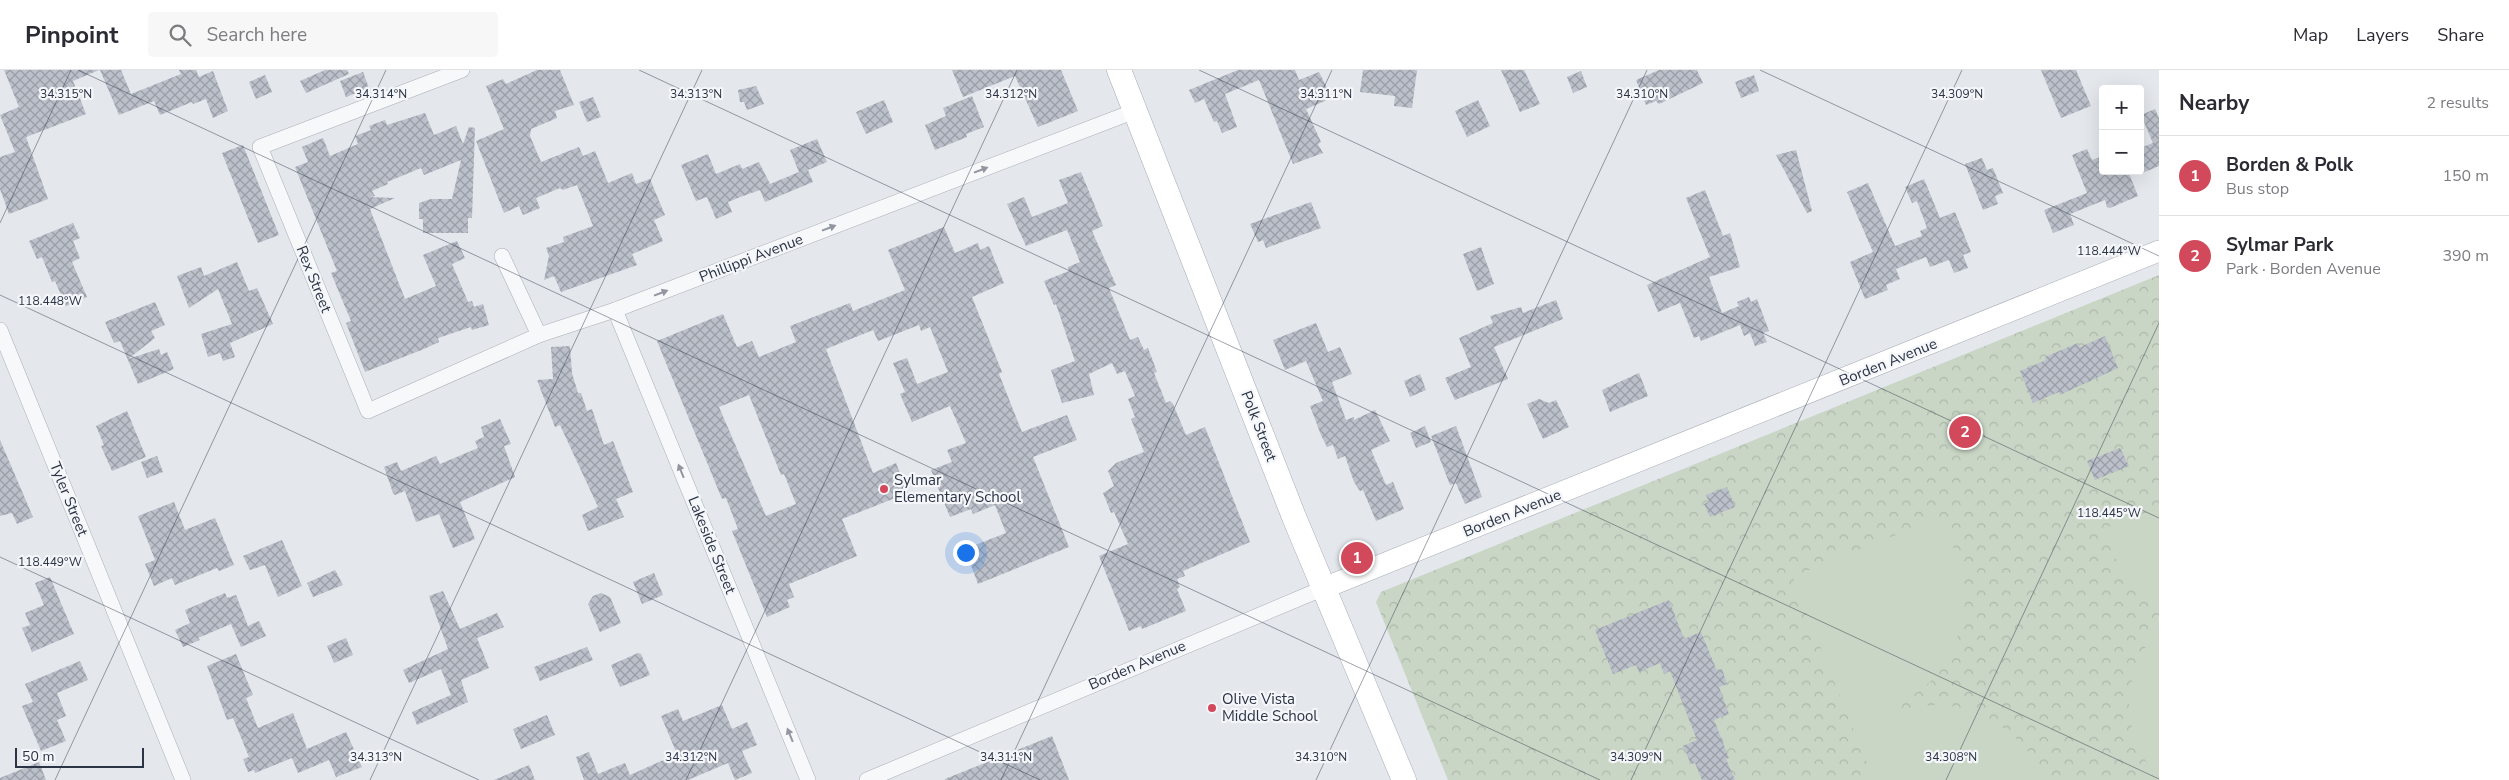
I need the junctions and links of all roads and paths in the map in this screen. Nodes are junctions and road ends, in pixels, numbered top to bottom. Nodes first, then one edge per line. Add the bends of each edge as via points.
1 (462, 70) edge
2 (1119, 70) edge
3 (1135, 111) junction
4 (2159, 252) edge
5 (502, 256) dead end
6 (615, 310) junction
7 (0, 330) edge
8 (539, 335) junction
9 (368, 411) joint
10 (1324, 588) junction
11 (183, 780) edge
12 (808, 780) edge
13 (867, 780) edge
14 (1404, 780) edge

1 - 9 street, Rex Street via 260,147
2 - 3 main road, Polk Street
6 -> 3 street, Phillippi Avenue
3 - 10 main road, Polk Street
4 - 10 street, Borden Avenue
5 - 8 street
6 - 8 street, Phillippi Avenue
12 -> 6 street, Lakeside Street
7 - 11 street, Tyler Street
8 - 9 street, Phillippi Avenue
10 - 13 street, Borden Avenue
10 - 14 main road, Polk Street

